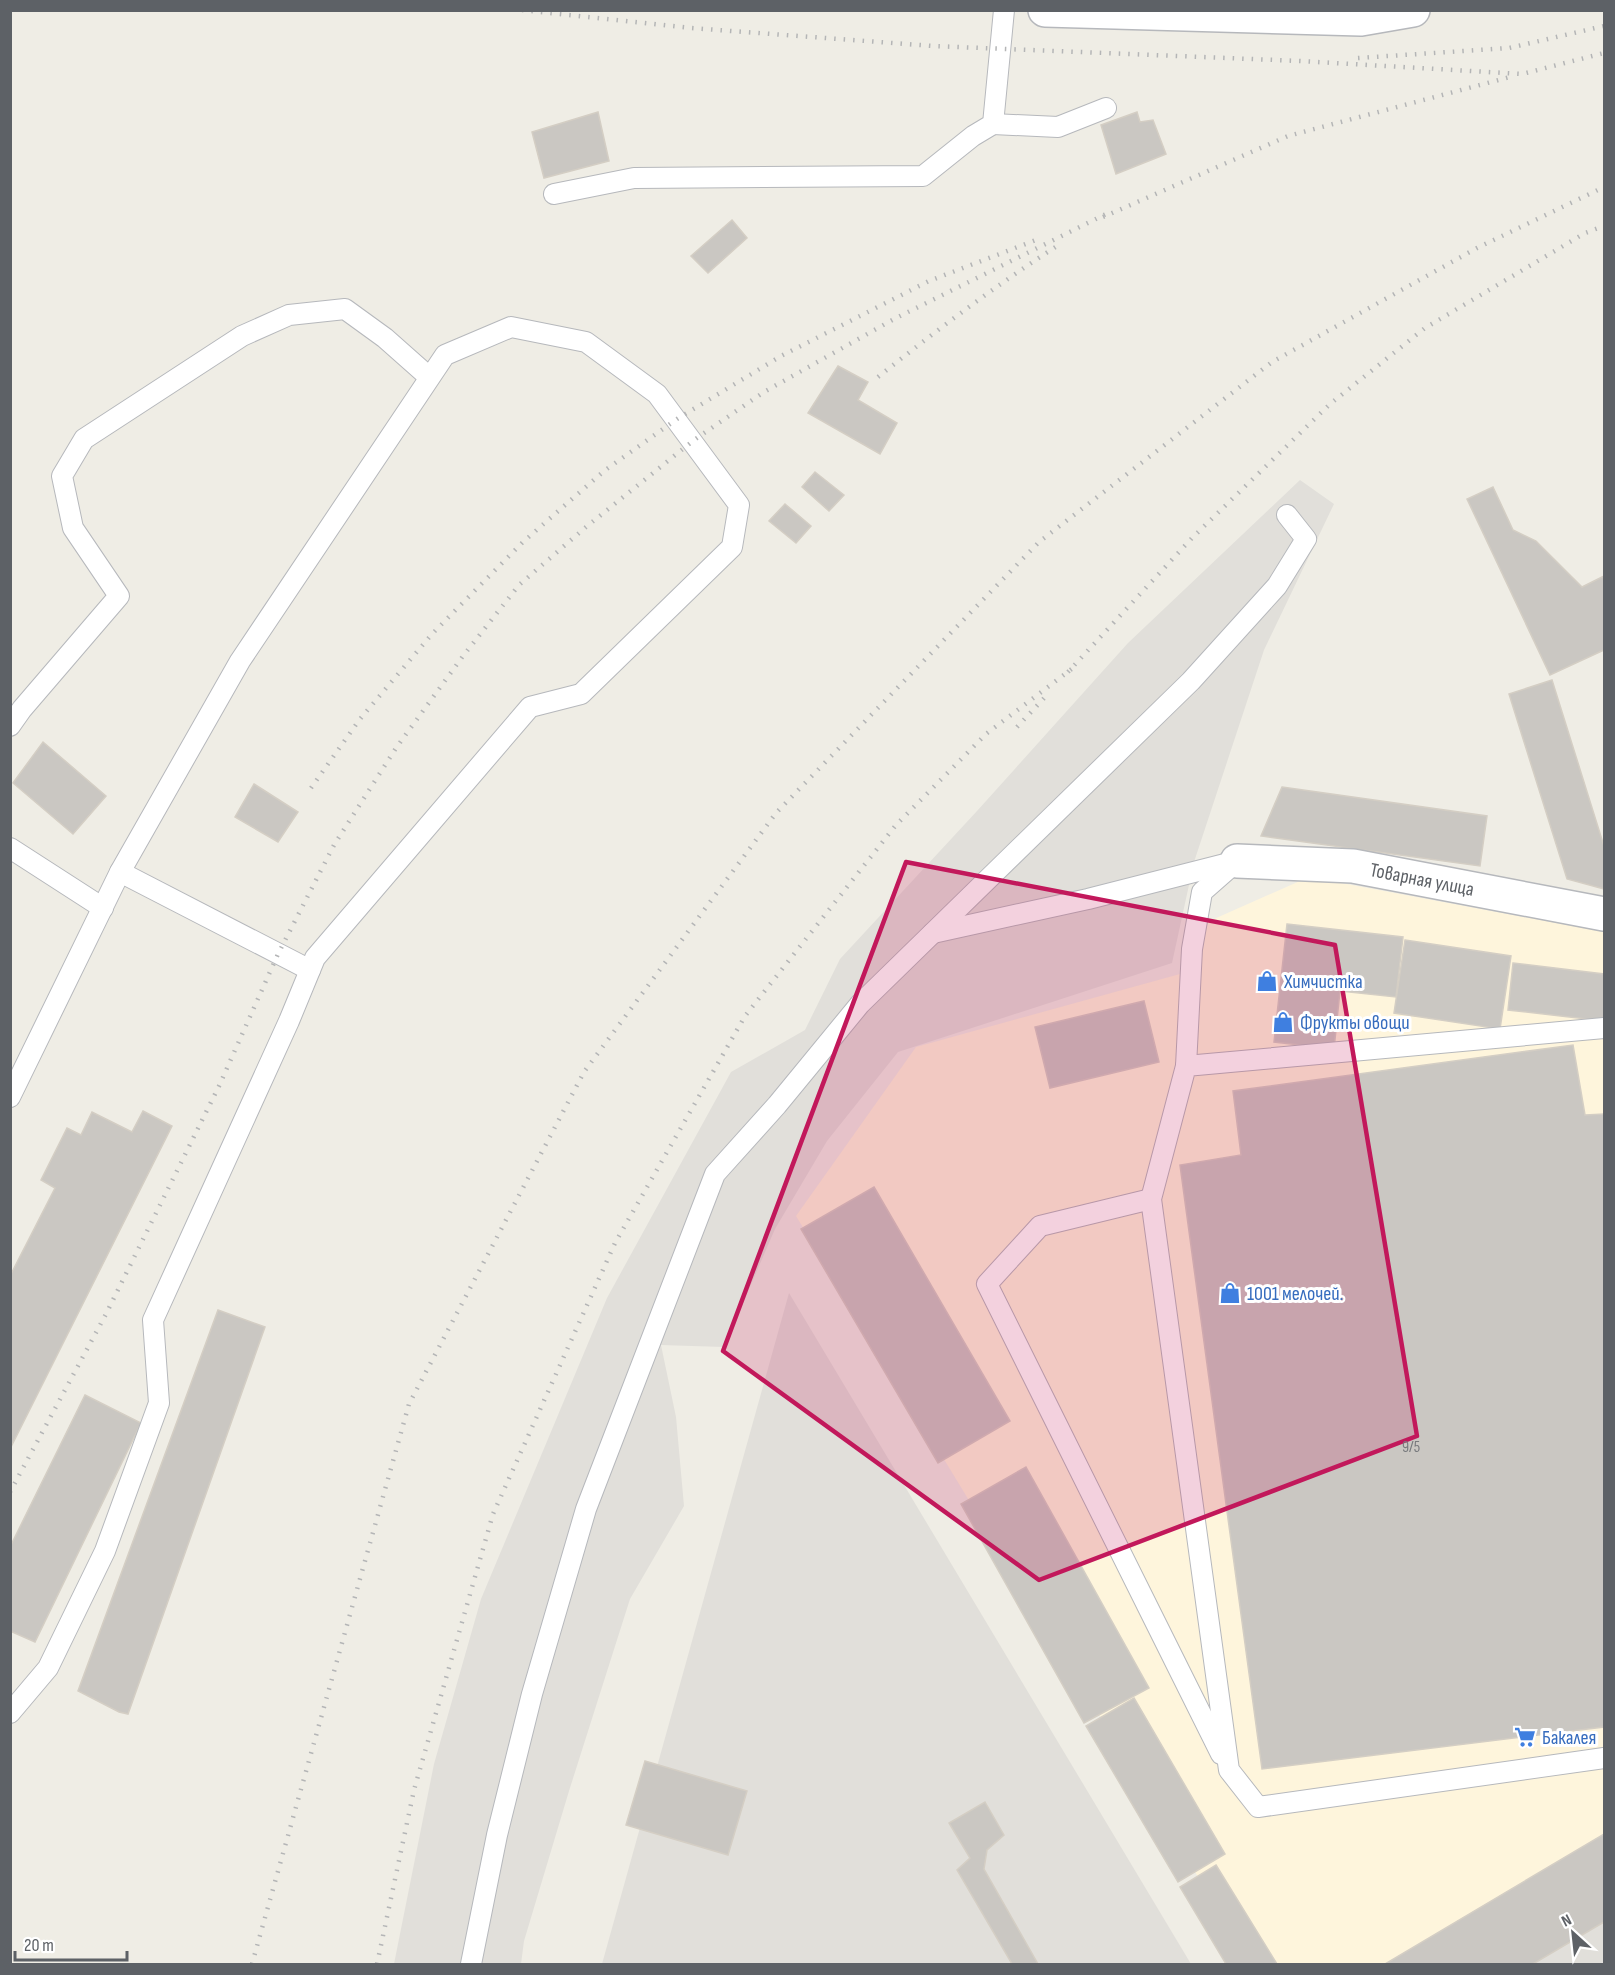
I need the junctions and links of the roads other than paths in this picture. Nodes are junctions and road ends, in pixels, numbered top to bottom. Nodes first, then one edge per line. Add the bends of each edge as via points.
1 (1004, 10) edge
2 (1045, 10) edge
3 (1413, 10) edge
4 (1106, 108) dead end
5 (993, 124) junction
6 (554, 194) dead end
7 (429, 377) junction
8 (1287, 515) dead end
9 (10, 726) edge
10 (10, 848) edge
11 (1237, 861) junction
12 (120, 872) junction
13 (103, 908) junction
14 (1605, 914) edge
15 (933, 933) junction
16 (310, 970) junction
17 (1605, 1028) edge
18 (1186, 1066) junction
19 (10, 1097) edge
20 (1151, 1199) junction
21 (10, 1713) edge
22 (1605, 1758) edge
23 (1229, 1770) junction
24 (471, 1965) edge

1 - 5 lane
2 - 3 street via 1362,19
4 - 5 lane via 1058,127
5 - 6 lane via 923,176 634,178
7 - 9 lane via 345,309 289,315 242,336 84,440 62,476 73,528 119,596
7 - 12 lane via 240,661
7 - 16 lane via 445,355 511,327 586,342 657,394 694,440 740,505 732,547 581,694 530,707 315,958
8 - 15 lane via 1306,539 1277,585 1191,681
10 - 13 lane
11 - 14 street, Товарная улица via 1353,866
11 - 15 lane
11 - 18 lane via 1202,892 1192,949
12 - 13 lane
12 - 16 lane
13 - 19 lane
15 - 24 lane via 860,1004 715,1174 586,1509 532,1694 497,1835
16 - 21 lane via 153,1320 159,1403 105,1551 48,1668
17 - 18 lane
18 - 20 lane
20 - 23 lane
20 - 23 lane via 1040,1226 987,1284
22 - 23 lane via 1258,1807

